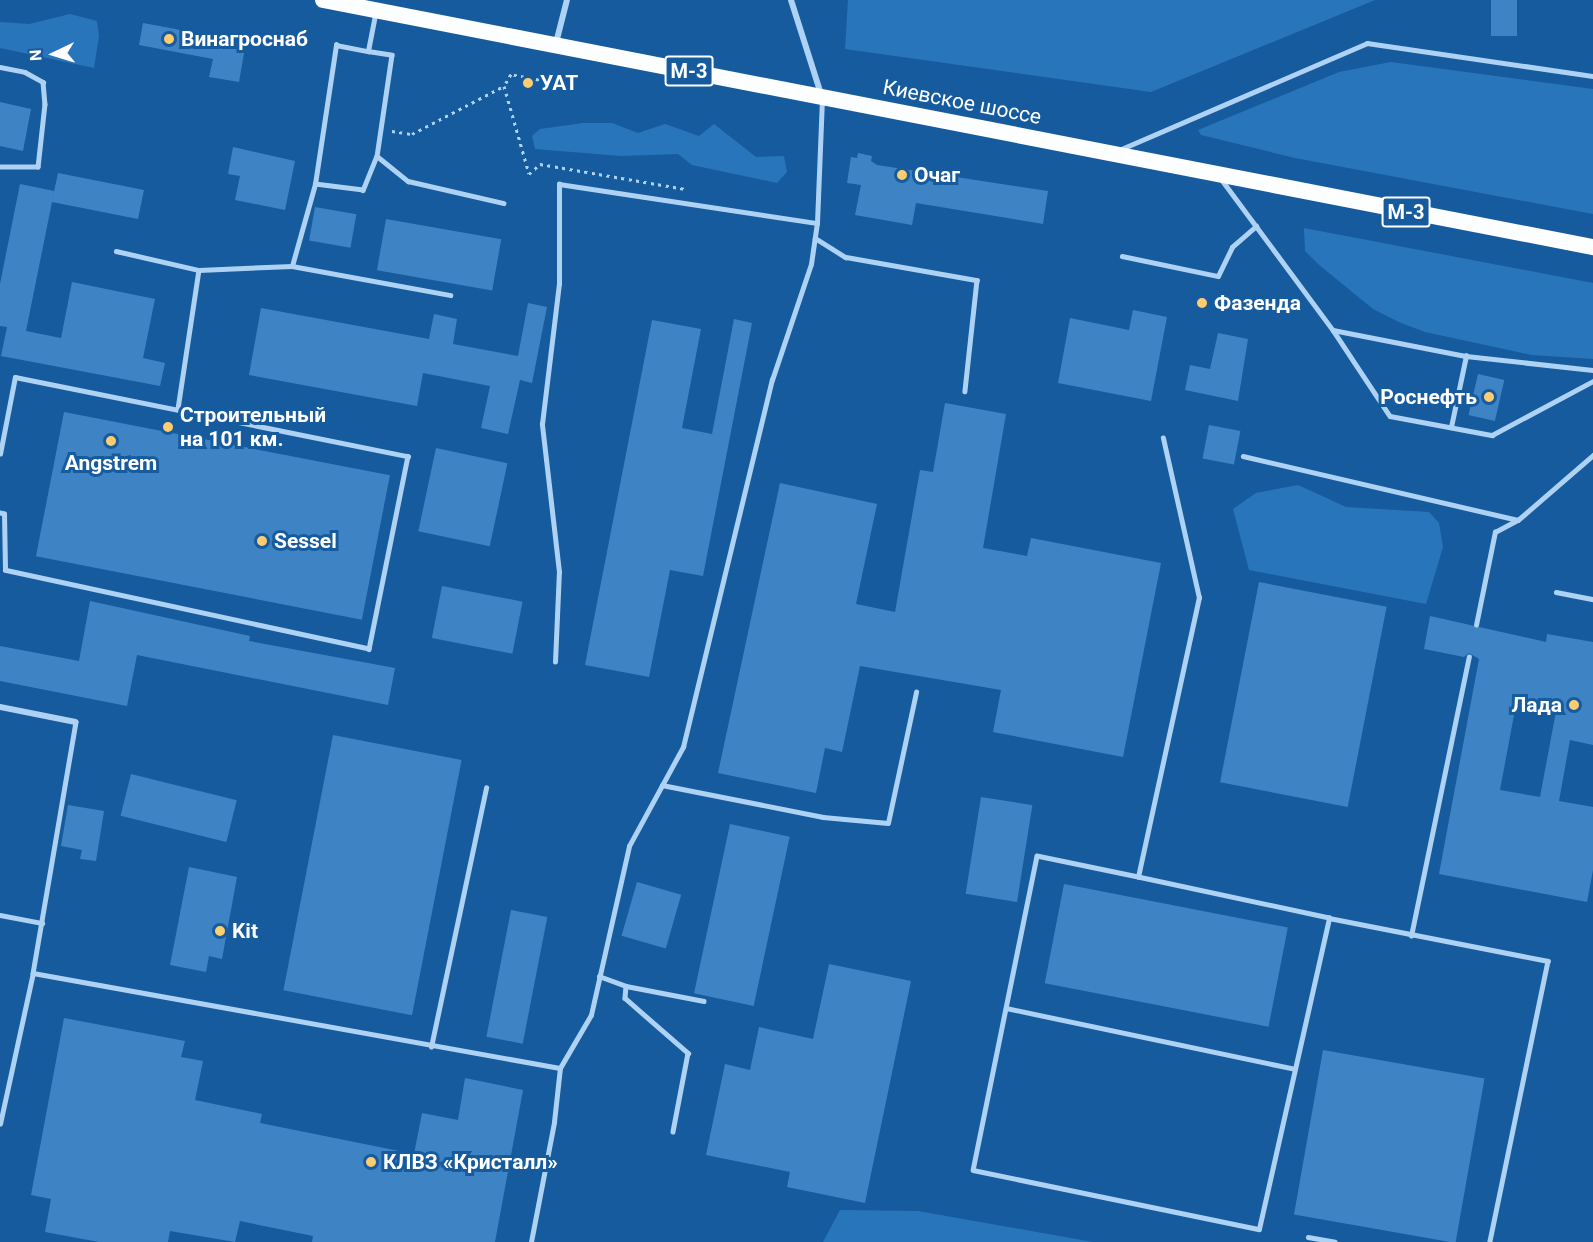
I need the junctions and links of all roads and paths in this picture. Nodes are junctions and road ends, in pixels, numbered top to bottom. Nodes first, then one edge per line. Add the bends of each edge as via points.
1 (323, 0) edge
2 (567, 0) edge
3 (791, 0) edge
4 (377, 5) edge
5 (555, 45) junction
6 (368, 51) junction
7 (0, 68) edge
8 (1593, 76) edge
9 (546, 81) dead end
10 (504, 86) junction
11 (822, 97) junction
12 (383, 130) junction
13 (1109, 154) junction
14 (377, 156) junction
15 (0, 167) edge
16 (1219, 176) junction
17 (315, 184) junction
18 (684, 189) dead end
19 (503, 203) dead end
20 (817, 223) junction
21 (1256, 226) junction
22 (815, 238) junction
23 (1593, 247) edge
24 (116, 251) dead end
25 (1122, 256) dead end
26 (292, 266) junction
27 (199, 270) junction
28 (450, 295) dead end
29 (1333, 330) junction
30 (1466, 356) junction
31 (1593, 370) edge
32 (1593, 381) edge
33 (965, 391) dead end
34 (178, 409) junction
35 (1451, 427) junction
36 (1163, 438) dead end
37 (0, 454) edge
38 (1593, 455) edge
39 (1243, 456) dead end
40 (0, 513) edge
41 (1518, 520) junction
42 (1556, 592) dead end
43 (1593, 599) edge
44 (1476, 625) dead end
45 (1468, 657) dead end
46 (555, 662) dead end
47 (916, 692) dead end
48 (0, 706) edge
49 (76, 722) joint
50 (662, 785) junction
51 (486, 788) dead end
52 (1138, 877) junction
53 (0, 915) edge
54 (1329, 918) junction
55 (42, 923) junction
56 (1411, 936) junction
57 (33, 973) junction
58 (599, 976) junction
59 (626, 986) junction
60 (704, 1001) dead end
61 (1006, 1008) junction
62 (431, 1047) junction
63 (560, 1068) junction
64 (1295, 1069) junction
65 (0, 1124) edge
66 (673, 1132) dead end
67 (1308, 1238) dead end
68 (531, 1242) edge
69 (1335, 1242) edge
70 (1490, 1242) edge

1 - 4 highway, Киевское шоссе / М-3
2 - 5 street
3 - 11 street
4 - 5 highway, Киевское шоссе / М-3
4 - 6 lane
5 - 11 highway, Киевское шоссе / М-3
6 - 12 lane via 392,55
6 - 17 lane via 336,45
7 - 15 lane via 26,72 43,82 45,104 38,166
8 - 13 lane via 1367,43
9 - 10 path via 511,74
10 - 12 path via 412,134
10 - 18 path via 529,174 540,164
11 - 13 highway, Киевское шоссе / М-3
11 - 20 lane
12 - 14 lane
13 - 16 highway, Киевское шоссе / М-3
14 - 17 lane via 363,190
14 - 19 lane via 408,181
16 - 21 lane
16 - 23 highway, Киевское шоссе / М-3
17 - 26 lane
20 - 22 lane
20 - 46 lane via 559,184 559,284 542,424 559,572
21 - 25 lane via 1232,247 1218,276
21 - 29 lane
22 - 33 lane via 846,257 977,280
22 - 50 lane via 811,264 772,380 683,747
24 - 27 lane
26 - 27 lane
26 - 28 lane
27 - 34 lane
29 - 30 lane
29 - 35 lane via 1390,416
30 - 31 lane
30 - 35 lane
32 - 35 lane via 1492,435
34 - 37 lane via 15,377
34 - 40 lane via 408,456 369,649 5,570 4,514
36 - 52 lane via 1198,598
38 - 41 lane
39 - 41 lane
41 - 44 lane via 1495,531
42 - 43 lane
45 - 56 lane
47 - 50 lane via 888,823 823,817
48 - 49 street
49 - 55 lane
50 - 58 lane via 629,846
51 - 62 lane
52 - 54 lane
52 - 61 lane via 1037,856
53 - 55 lane
54 - 56 lane
54 - 64 lane
55 - 57 lane
56 - 70 lane via 1548,961
57 - 62 lane
57 - 65 lane
58 - 59 lane
58 - 63 lane via 591,1015
59 - 60 lane
59 - 66 lane via 625,998 688,1053
61 - 64 lane
61 - 64 lane via 973,1170 1259,1229
62 - 63 lane
63 - 68 lane
67 - 69 lane

